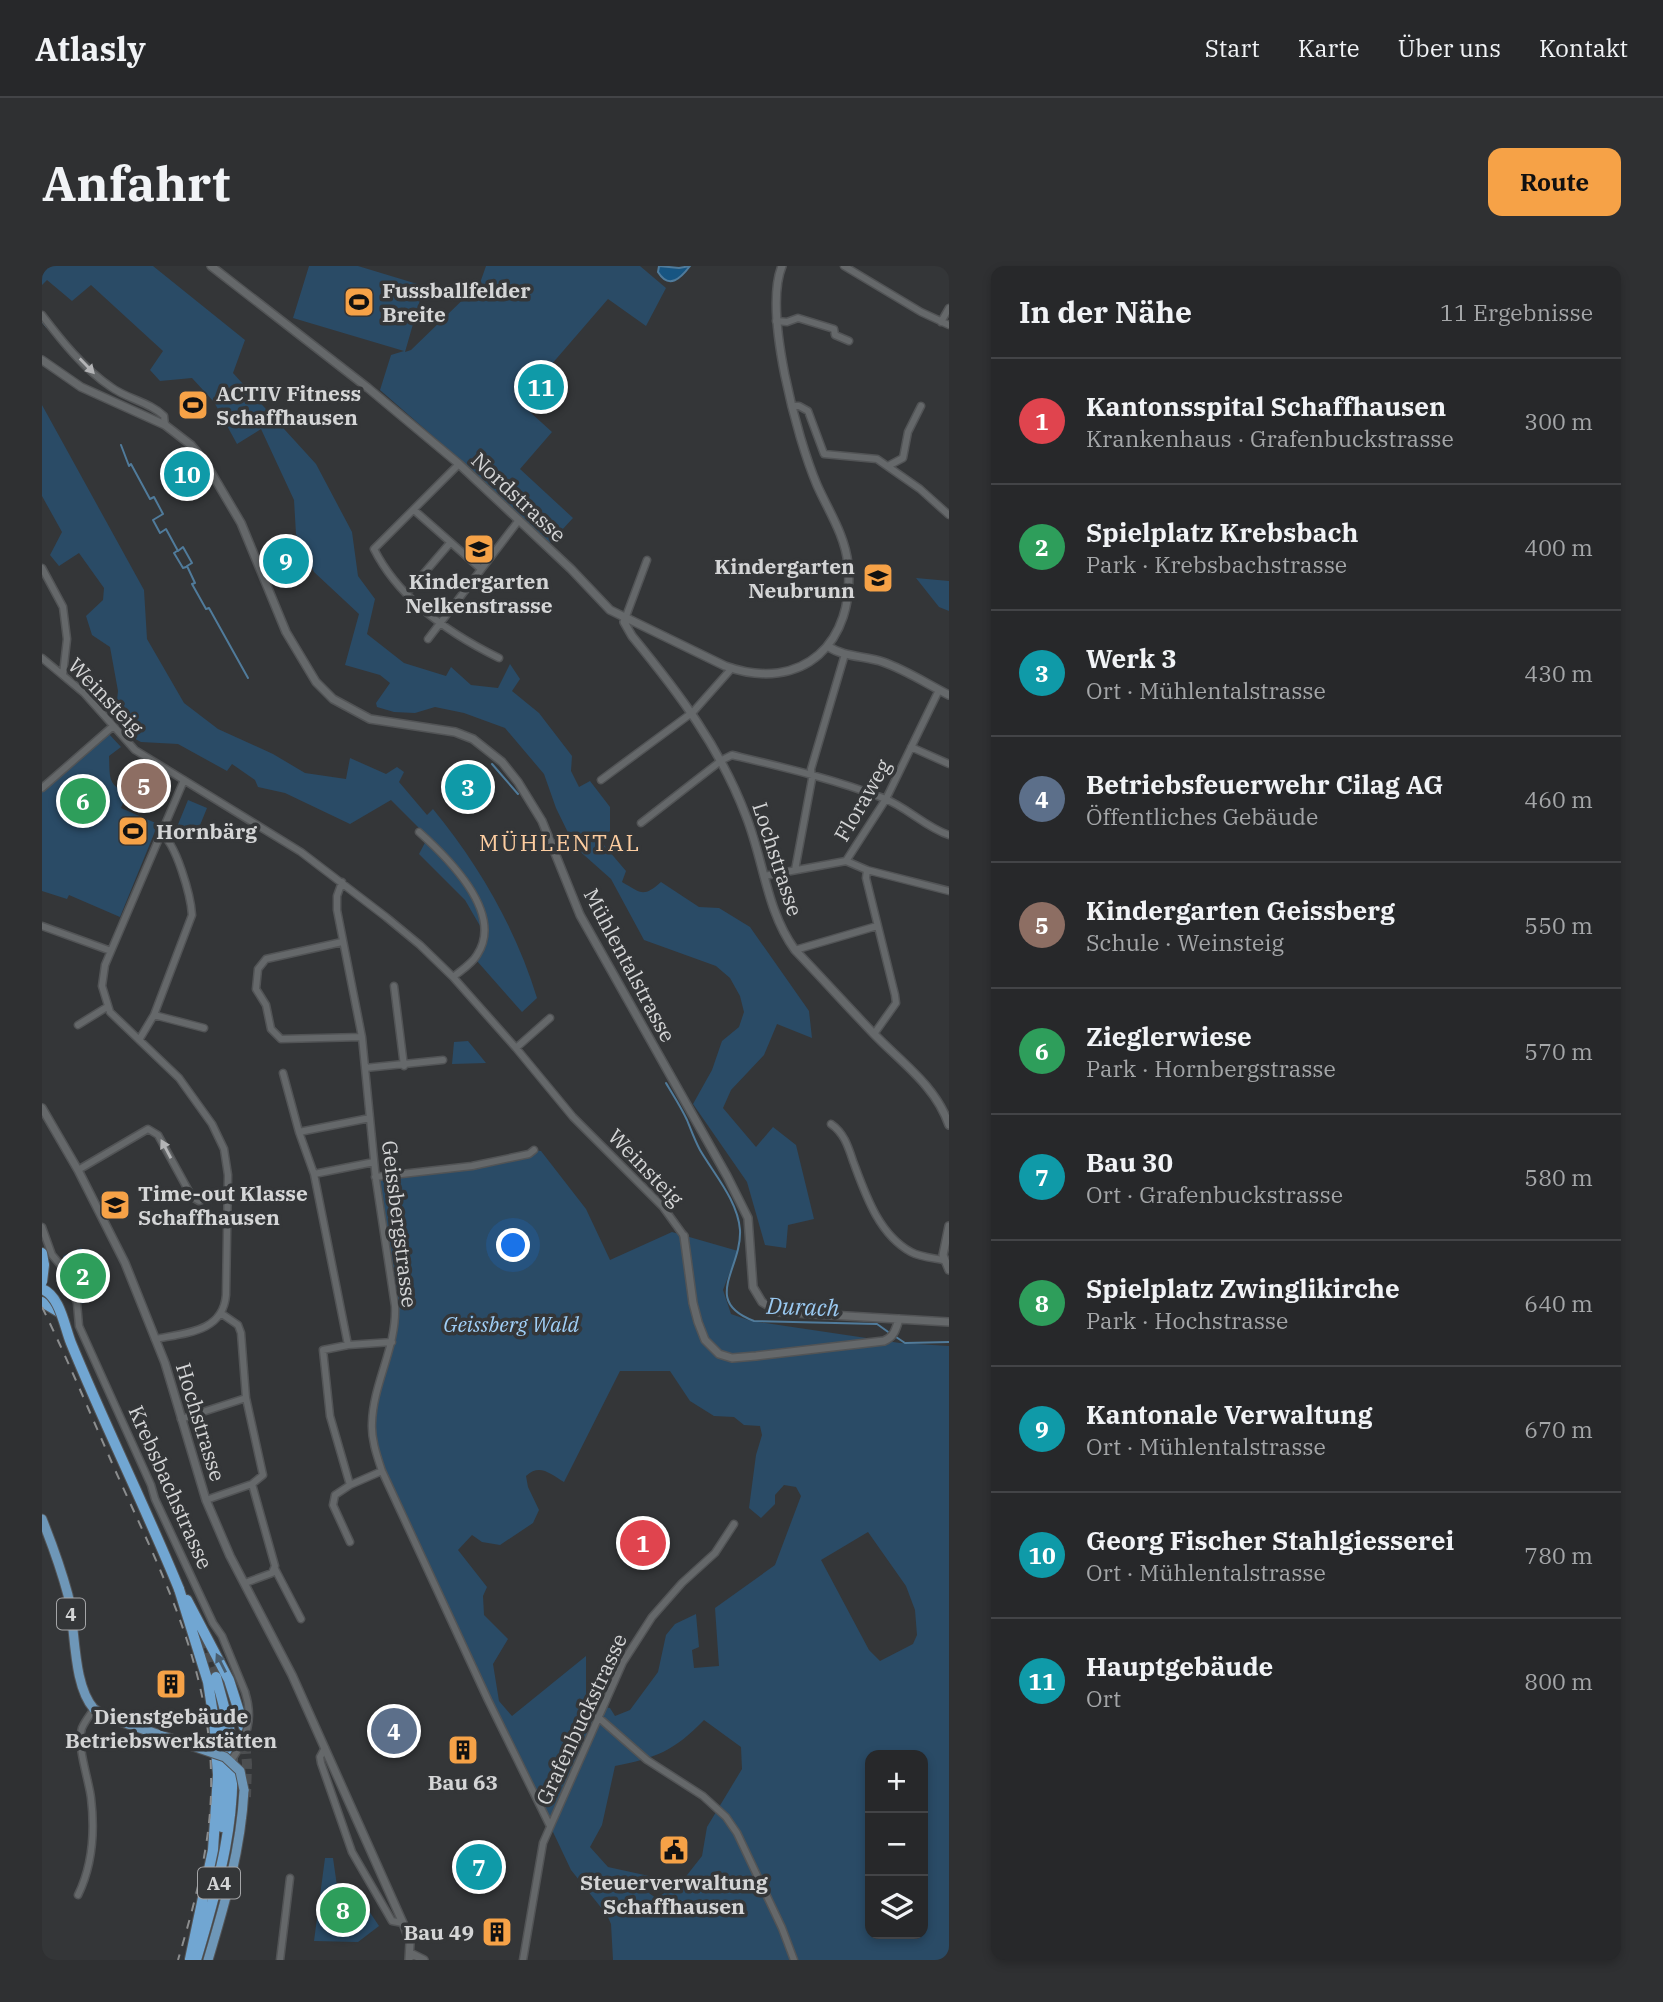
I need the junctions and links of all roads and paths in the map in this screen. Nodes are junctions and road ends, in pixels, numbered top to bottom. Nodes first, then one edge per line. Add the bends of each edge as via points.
1 (211, 266) edge
2 (782, 266) edge
3 (844, 266) edge
4 (949, 308) edge
5 (42, 315) edge
6 (776, 321) junction
7 (941, 322) junction
8 (949, 325) edge
9 (849, 341) dead end
10 (42, 360) edge
11 (793, 406) junction
12 (921, 406) dead end
13 (165, 425) junction
14 (459, 464) junction
15 (888, 466) junction
16 (414, 510) junction
17 (949, 515) edge
18 (519, 520) junction
19 (450, 543) junction
20 (647, 560) dead end
21 (42, 568) edge
22 (481, 569) junction
23 (407, 593) junction
24 (625, 619) junction
25 (439, 624) junction
26 (428, 639) dead end
27 (829, 646) junction
28 (845, 654) junction
29 (42, 658) edge
30 (499, 659) dead end
31 (732, 668) junction
32 (63, 674) junction
33 (939, 690) junction
34 (949, 695) edge
35 (693, 712) junction
36 (112, 727) junction
37 (911, 747) junction
38 (722, 760) junction
39 (949, 764) edge
40 (812, 775) junction
41 (601, 779) dead end
42 (184, 780) junction
43 (42, 788) edge
44 (886, 799) junction
45 (641, 822) dead end
46 (419, 832) dead end
47 (160, 833) junction
48 (949, 835) edge
49 (846, 861) junction
50 (795, 870) junction
51 (867, 870) junction
52 (764, 876) junction
53 (342, 882) junction
54 (949, 891) edge
55 (42, 926) edge
56 (877, 926) junction
57 (342, 942) junction
58 (795, 950) junction
59 (111, 951) junction
60 (453, 977) junction
61 (394, 986) dead end
62 (107, 1007) junction
63 (154, 1015) junction
64 (550, 1018) dead end
65 (78, 1025) dead end
66 (204, 1028) dead end
67 (874, 1034) junction
68 (362, 1037) junction
69 (139, 1040) junction
70 (516, 1048) junction
71 (443, 1060) dead end
72 (404, 1066) junction
73 (365, 1068) junction
74 (283, 1073) dead end
75 (42, 1108) edge
76 (370, 1118) junction
77 (831, 1124) dead end
78 (949, 1125) edge
79 (299, 1132) junction
80 (534, 1150) dead end
81 (374, 1162) junction
82 (78, 1170) junction
83 (314, 1174) junction
84 (375, 1177) junction
85 (227, 1197) junction
86 (949, 1226) edge
87 (42, 1227) edge
88 (684, 1236) joint
89 (42, 1253) edge
90 (943, 1260) junction
91 (949, 1270) edge
92 (42, 1282) edge
93 (42, 1289) edge
94 (42, 1302) edge
95 (59, 1312) junction
96 (222, 1314) junction
97 (899, 1319) junction
98 (949, 1322) edge
99 (155, 1339) junction
100 (391, 1342) junction
101 (348, 1345) junction
102 (246, 1398) junction
103 (181, 1419) junction
104 (382, 1471) junction
105 (251, 1485) junction
106 (350, 1485) junction
107 (206, 1500) junction
108 (42, 1519) edge
109 (734, 1524) dead end
110 (350, 1542) dead end
111 (275, 1569) junction
112 (245, 1583) junction
113 (179, 1589) junction
114 (301, 1619) dead end
115 (94, 1709) junction
116 (598, 1717) junction
117 (244, 1727) tunnel mouth
118 (325, 1748) junction
119 (231, 1761) junction
120 (550, 1826) junction
121 (228, 1873) dead end
122 (290, 1878) dead end
123 (78, 1895) dead end
124 (403, 1923) junction
125 (410, 1957) edge
126 (190, 1960) edge
127 (197, 1960) edge
128 (208, 1960) edge
129 (280, 1960) edge
130 (424, 1960) edge
131 (523, 1960) edge
132 (794, 1960) edge

1 - 14 street, Nordstrasse
2 - 6 street via 775,287
3 - 7 street
4 - 7 street
5 -> 13 street via 90,370 122,394 159,410
6 - 9 street via 798,318 834,329 835,335
6 - 11 street
7 - 8 street
10 - 13 street, Mühlentalstrasse via 80,387
11 - 15 street via 808,411 824,454 877,459
11 - 27 street via 848,565 841,622
12 - 15 street via 908,432 903,458
13 - 97 street, Mühlentalstrasse via 191,445 224,492 286,632 324,691 370,719 429,726 473,739 502,762 523,789 542,821 580,915 748,1218 753,1287 762,1302 779,1312
14 - 16 street
14 - 18 street, Nordstrasse
15 - 17 street
16 - 19 street
16 - 23 street via 374,549 385,572
18 - 22 street
18 - 24 street, Nordstrasse via 607,607
19 - 22 street
19 - 23 street
20 - 24 street
21 - 32 street via 63,607 67,639
22 - 25 street
23 - 25 street
24 - 31 street, Nordstrasse
24 - 35 street, Lochstrasse via 632,636
25 - 26 street
25 - 30 street
27 - 28 street
27 - 31 street, Nordstrasse via 815,659 790,670 766,673
28 - 33 street via 890,665
28 - 40 street
29 - 32 street, Weinsteig
31 - 35 street
32 - 36 street, Weinsteig
33 - 34 street
33 - 37 street, Floraweg
35 - 38 street, Lochstrasse
35 - 41 street
36 - 42 street, Weinsteig via 135,750
36 - 43 street
37 - 39 street
37 - 44 street, Floraweg
38 - 40 street via 732,755
38 - 45 street
38 - 52 street, Lochstrasse via 749,823
40 - 44 street
40 - 50 street
42 - 47 street
42 - 53 street, Weinsteig
44 - 48 street
44 - 49 street, Floraweg
46 - 60 street via 444,855 476,897 482,917 483,940 477,957
47 - 59 street
47 - 63 street via 170,843 192,915
49 - 50 street
49 - 51 street, Floraweg
50 - 52 street
51 - 54 street
51 - 56 street, Floraweg
52 - 58 street, Lochstrasse via 774,911
53 - 57 street, Geissbergstrasse via 337,910
53 - 60 street, Weinsteig
55 - 59 street
56 - 58 street
56 - 67 street, Floraweg via 896,1003
57 - 68 street, Geissbergstrasse
57 - 68 street via 266,959 258,969 256,989 266,1005 271,1029 281,1039
58 - 67 street, Lochstrasse
59 - 62 street via 102,986
60 - 70 street, Weinsteig
61 - 72 street
62 - 65 street
62 - 69 street
63 - 66 street
63 - 69 street
64 - 70 street
67 - 78 street, Lochstrasse via 929,1088
68 - 73 street, Geissbergstrasse
69 - 85 street via 179,1078 218,1134 227,1160
70 - 88 street, Weinsteig via 573,1117 663,1207
71 - 72 street
72 - 73 street
73 - 76 street, Geissbergstrasse
74 - 79 street
75 - 82 street, Hochstrasse
76 - 79 street
76 - 81 street, Geissbergstrasse
77 - 90 street via 848,1146 882,1224 912,1253
79 - 83 street
80 - 84 street via 472,1166
81 - 83 street
81 - 84 street, Geissbergstrasse
85 -> 82 street via 221,1194 199,1201 192,1197 158,1135 148,1129
82 - 99 street, Hochstrasse via 125,1264
83 - 101 street
84 - 100 street, Geissbergstrasse via 394,1306
85 - 96 street
86 - 90 street
87 - 119 street, Krebsbachstrasse, bridge via 77,1303 79,1326 245,1692 250,1724
88 - 97 street, Weinsteig via 698,1322 705,1340 719,1354 756,1356 890,1339
89 - 92 highway, bridge
90 - 91 street
93 - 95 highway, bridge via 54,1296
94 - 95 highway
95 - 113 highway, bridge
96 - 99 street via 205,1328
96 - 102 street via 238,1325 241,1333
97 - 98 street, Mühlentalstrasse
99 - 103 street, Hochstrasse
100 - 101 street
100 - 104 street, Geissbergstrasse via 371,1425
101 - 106 street via 323,1350 330,1416
102 - 103 street
102 - 105 street via 263,1475
103 - 107 street, Hochstrasse
104 - 106 street
104 - 120 street, Geissbergstrasse
105 - 107 street
105 - 111 street
106 - 110 street via 335,1495 334,1505
107 - 112 street, Hochstrasse
108 - 115 main road, 4 via 69,1599 84,1693
109 - 116 street, Grafenbuckstrasse via 719,1547 652,1617
111 - 112 street
111 - 114 street
112 - 118 street, Hochstrasse
117 -> 113 highway via 222,1664
113 - 126 highway via 208,1682 218,1775 213,1850
115 - 119 main road, bridge
115 - 123 street via 81,1735 93,1835
116 - 120 street, Grafenbuckstrasse
116 - 132 street via 647,1760 703,1796 726,1817 777,1916
118 - 124 street, Hochstrasse
118 - 124 street, Hochstrasse via 321,1763 352,1852 391,1921
119 - 128 main road, bridge via 240,1771 244,1790 238,1849
120 - 131 street, Grafenbuckstrasse via 543,1843
121 - 127 highway
122 - 129 street
124 - 125 street, Hochstrasse via 410,1939
125 - 130 street
126 - 127 highway, A4 via 215,1873 225,1805 216,1677 230,1740 231,1815 220,1879

